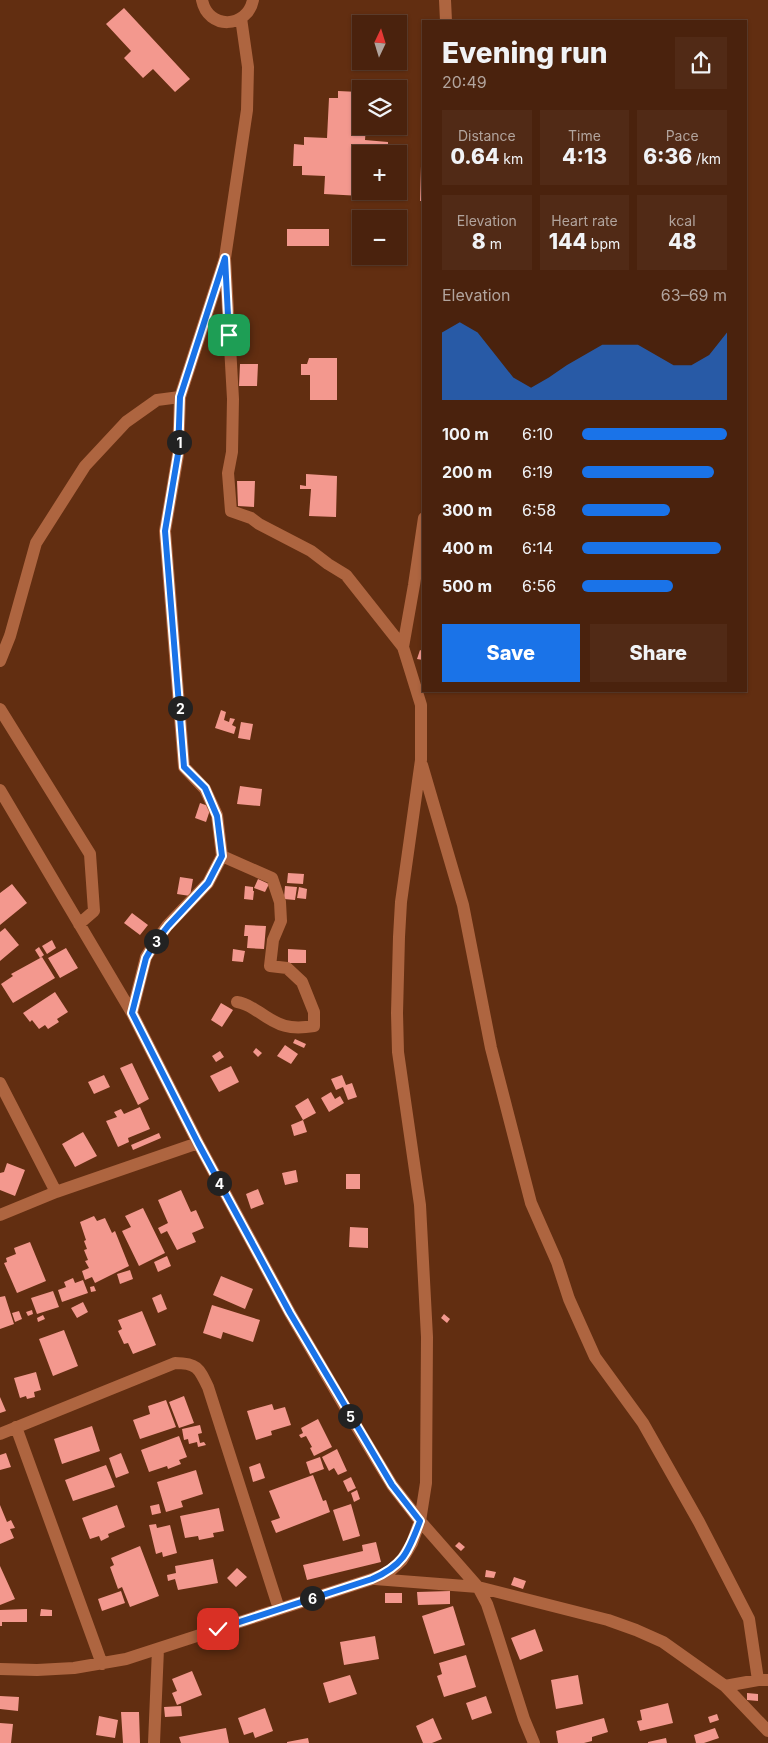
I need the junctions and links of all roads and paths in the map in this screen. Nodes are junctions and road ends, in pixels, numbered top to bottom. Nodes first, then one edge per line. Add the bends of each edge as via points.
1 (202, 0) edge
2 (254, 0) edge
3 (445, 0) edge
4 (241, 18) junction
5 (446, 20) edge
6 (225, 258) junction
7 (180, 397) junction
8 (422, 531) edge
9 (403, 647) junction
10 (0, 661) edge
11 (427, 692) edge
12 (421, 705) junction
13 (0, 708) edge
14 (421, 760) junction
15 (0, 790) edge
16 (222, 856) junction
17 (79, 924) junction
18 (238, 1002) dead end
19 (132, 1013) junction
20 (0, 1083) edge
21 (198, 1143) junction
22 (56, 1192) junction
23 (0, 1215) edge
24 (16, 1428) junction
25 (0, 1434) edge
26 (420, 1521) junction
27 (372, 1579) junction
28 (478, 1587) junction
29 (279, 1609) junction
30 (158, 1649) junction
31 (102, 1664) junction
32 (0, 1669) edge
33 (763, 1680) edge
34 (725, 1686) junction
35 (768, 1731) edge
36 (154, 1743) edge
37 (534, 1743) edge

1 - 4 street via 205,10 215,19 228,22
2 - 4 street via 251,9
3 - 5 street
4 - 6 street via 248,67 247,110
6 - 7 street
6 - 9 street via 233,399 232,452 228,473 231,511 251,518 346,575
7 - 10 street via 157,400 126,422 85,466 36,542
7 - 16 street via 178,454 165,531 184,767 205,788 217,816
8 - 9 street
9 - 12 street
11 - 12 street
12 - 14 street
13 - 17 street via 90,854 94,911
14 - 26 street via 401,902 397,1013 398,1052 420,1206 427,1337 426,1483
14 - 33 street via 462,905 490,1048 531,1203 595,1357 642,1423 699,1522 749,1619
15 - 17 street
16 - 18 street via 272,878 280,902 280,922 273,940 270,966 287,968 302,982 314,1012 314,1026 298,1029 275,1023
16 - 19 street via 208,883 154,944 146,958
17 - 19 street
19 - 21 street
20 - 22 street
21 - 22 street
21 - 26 street via 347,1411 392,1485
22 - 23 street
24 - 25 street
24 - 29 street via 175,1363 190,1363 201,1372 208,1387
24 - 31 street
26 - 27 street via 402,1560 389,1572
26 - 28 street
27 - 28 street
27 - 29 street
28 - 34 street via 636,1630 663,1642
28 - 37 street via 496,1628
29 - 30 street
30 - 31 street
30 - 36 street
31 - 32 street via 37,1670
33 - 34 street
34 - 35 street

